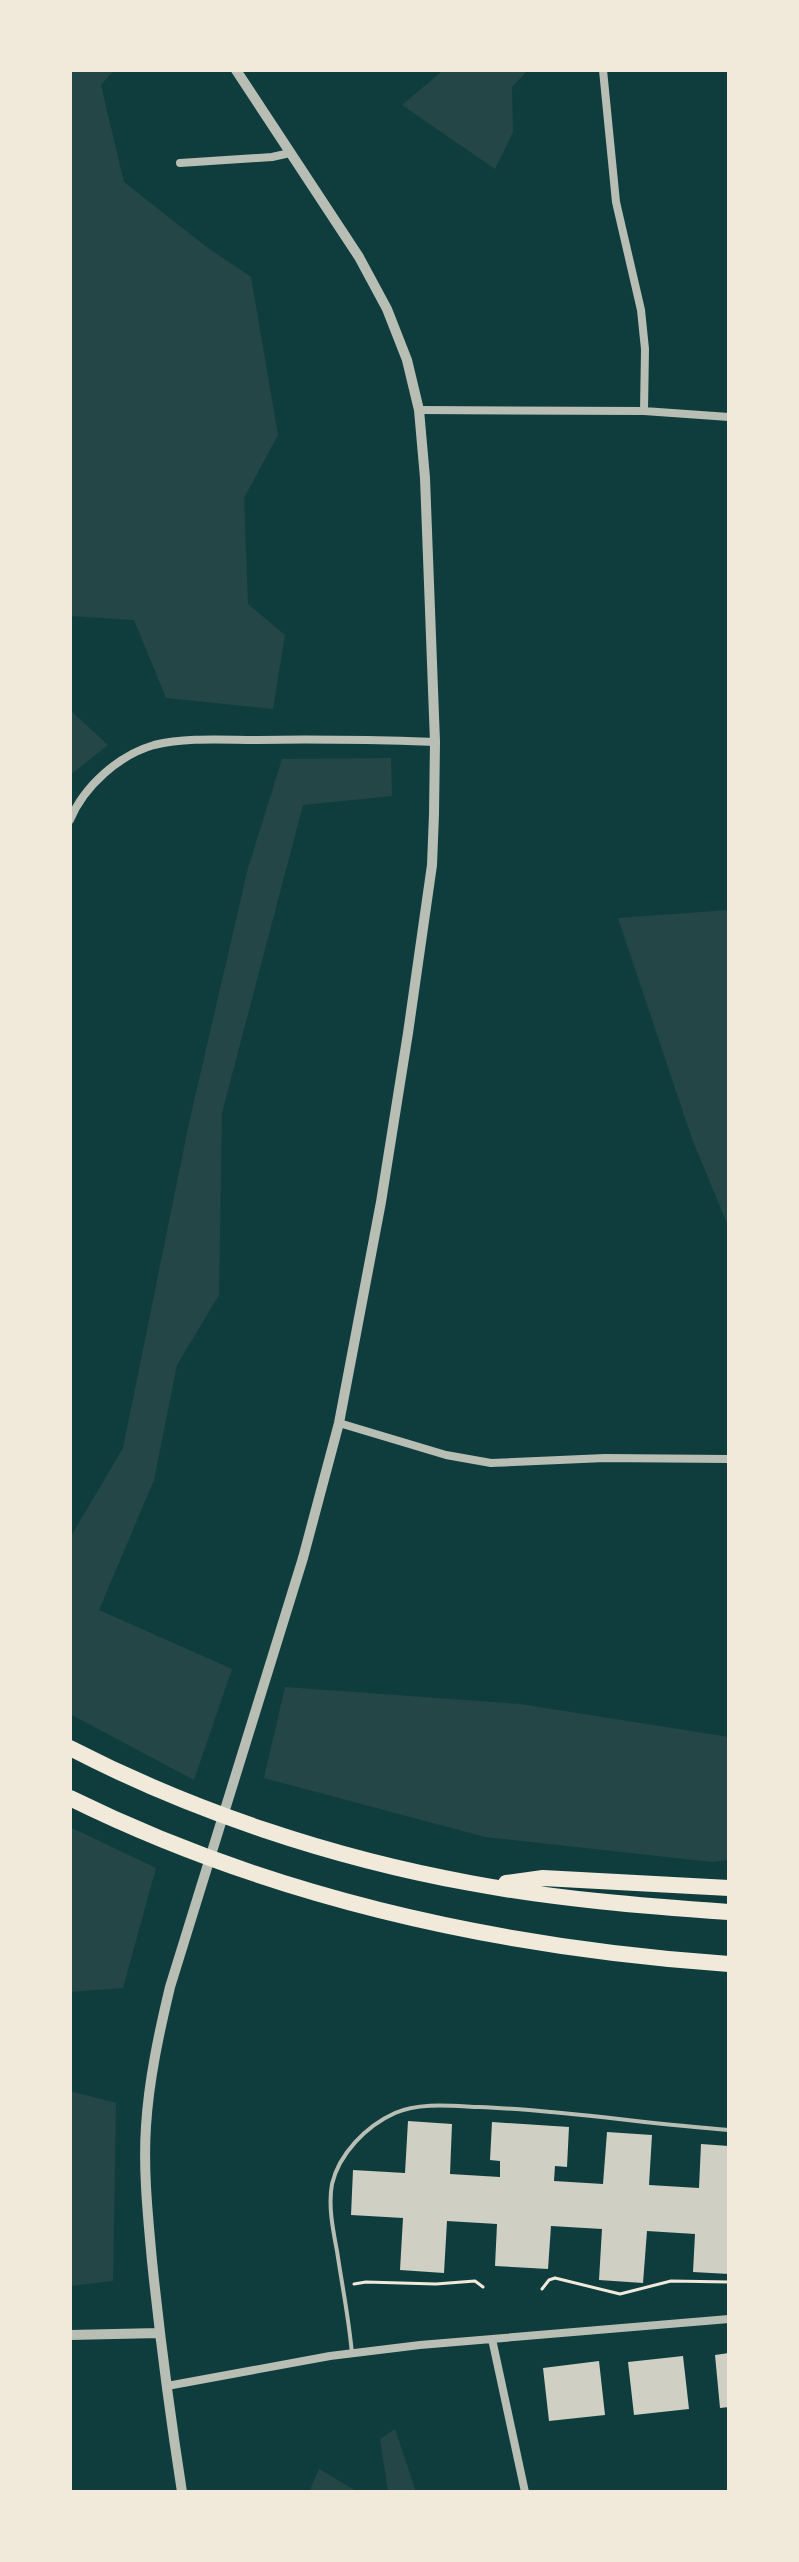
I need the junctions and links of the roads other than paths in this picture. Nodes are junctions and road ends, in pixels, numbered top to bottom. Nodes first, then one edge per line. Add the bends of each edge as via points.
1 (236, 70) edge
2 (603, 70) edge
3 (290, 153) junction
4 (180, 163) dead end
5 (419, 410) junction
6 (644, 411) junction
7 (729, 417) edge
8 (435, 742) junction
9 (70, 820) edge
10 (339, 1423) junction
11 (729, 1459) edge
12 (70, 1748) edge
13 (70, 1798) edge
14 (488, 1886) junction
15 (729, 1888) edge
16 (729, 1912) edge
17 (729, 1964) edge
18 (729, 2130) edge
19 (729, 2319) edge
20 (159, 2333) junction
21 (70, 2335) edge
22 (492, 2339) junction
23 (352, 2354) junction
24 (167, 2386) junction
25 (182, 2492) edge
26 (525, 2492) edge

1 - 3 street
2 - 6 street via 616,202 641,310
3 - 4 street
3 - 5 street via 387,309
5 - 6 street
5 - 8 street
6 - 7 street
8 - 9 street via 200,740 154,746 115,764 84,795
8 - 10 street via 426,913 381,1202
10 - 11 street via 491,1463
10 - 20 street via 158,2034 146,2127
12 - 14 highway via 193,1803 262,1827 380,1863
13 - 17 highway via 250,1872 384,1912 549,1945
14 - 15 highway via 543,1878
14 - 16 highway
18 - 23 lane via 531,2109 435,2106 395,2113 347,2152 332,2187
19 - 22 street
20 - 21 street
20 - 24 street
22 - 23 street
22 - 26 street
23 - 24 street
24 - 25 street

